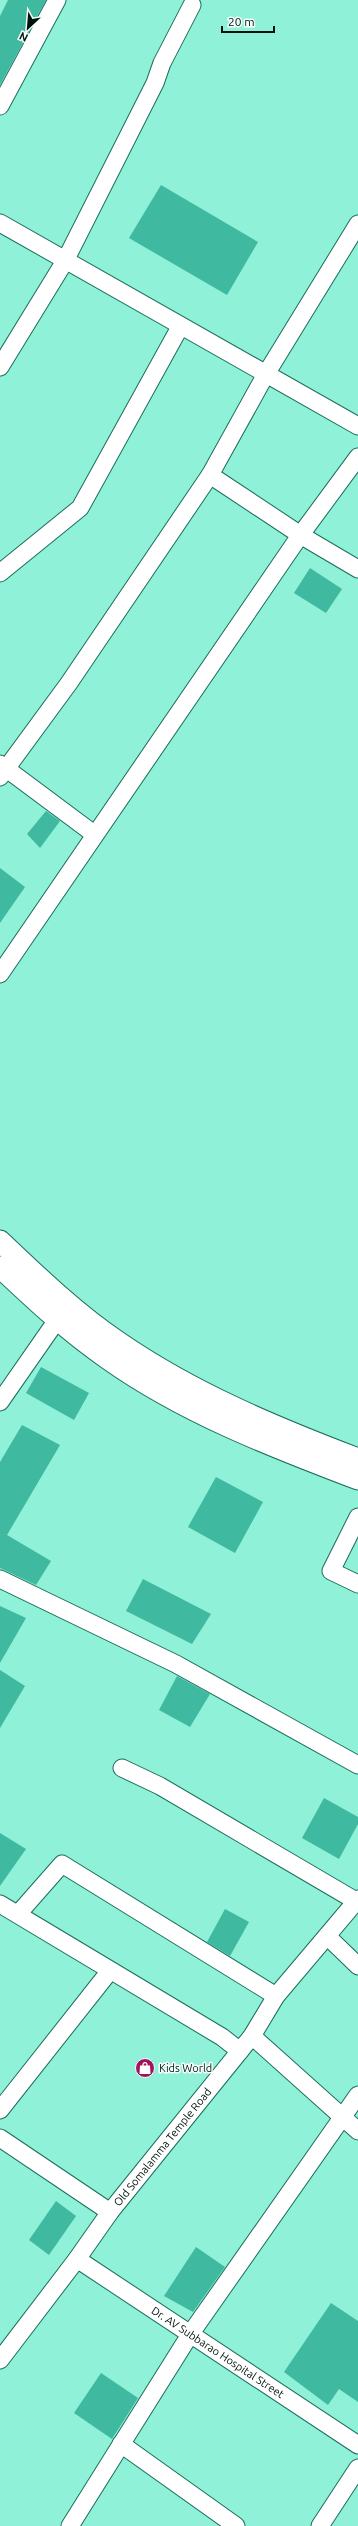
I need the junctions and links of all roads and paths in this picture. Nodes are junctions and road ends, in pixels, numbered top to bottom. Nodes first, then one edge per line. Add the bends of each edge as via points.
1 (57, 0) edge
2 (192, 5) dead end
3 (0, 106) edge
4 (0, 223) edge
5 (358, 224) edge
6 (65, 261) junction
7 (180, 327) junction
8 (0, 367) edge
9 (266, 374) junction
10 (358, 426) edge
11 (358, 457) edge
12 (210, 475) junction
13 (302, 536) junction
14 (358, 569) edge
15 (0, 573) edge
16 (2, 770) edge
17 (94, 834) junction
18 (0, 974) edge
19 (0, 1242) edge
20 (0, 1267) edge
21 (57, 1320) junction
22 (0, 1402) edge
23 (358, 1458) edge
24 (358, 1479) edge
25 (358, 1517) edge
26 (0, 1579) edge
27 (358, 1584) edge
28 (358, 1765) edge
29 (122, 1768) dead end
30 (357, 1900) edge
31 (0, 1904) edge
32 (18, 1914) junction
33 (327, 1936) junction
34 (358, 1966) edge
35 (109, 1972) junction
36 (276, 1996) junction
37 (252, 2036) junction
38 (240, 2050) junction
39 (358, 2095) edge
40 (0, 2110) edge
41 (342, 2117) junction
42 (358, 2131) edge
43 (0, 2138) edge
44 (110, 2212) junction
45 (77, 2259) junction
46 (191, 2333) junction
47 (5, 2341) edge
48 (0, 2360) edge
49 (121, 2444) junction
50 (358, 2445) edge
51 (358, 2468) edge
52 (70, 2526) edge
53 (236, 2526) edge
54 (320, 2526) edge

1 - 3 street
2 - 6 street
4 - 6 street
5 - 9 street
6 - 7 street
6 - 8 street
7 - 9 street
7 - 15 street via 80,508
9 - 10 street
9 - 12 street
11 - 13 street
12 - 13 street
12 - 16 street via 86,657
13 - 14 street
13 - 17 street
16 - 17 street
17 - 18 street
19 - 23 main road via 69,1306 118,1343 206,1395 288,1432
20 - 21 main road
21 - 22 street
21 - 24 main road via 108,1358 198,1412 280,1450
25 - 27 street via 331,1571
26 - 28 street via 176,1664
29 - 30 street via 160,1786
30 - 33 street, Old Somalamma Temple Road
31 - 32 street
32 - 35 street
32 - 36 street via 62,1864
33 - 34 street
33 - 36 street, Old Somalamma Temple Road
35 - 38 street
35 - 40 street
36 - 37 street, Old Somalamma Temple Road
37 - 38 street, Old Somalamma Temple Road
37 - 41 street
38 - 44 street, Old Somalamma Temple Road
39 - 41 street
41 - 42 street
41 - 46 street
43 - 44 street
44 - 45 street, Old Somalamma Temple Road
45 - 46 street, Dr. AV Subbarao Hospital Street
45 - 47 street, Old Somalamma Temple Road
46 - 49 street
46 - 50 street, Dr. AV Subbarao Hospital Street
47 - 48 street, Old Somalamma Temple Road
49 - 52 street
49 - 53 street
51 - 54 street

